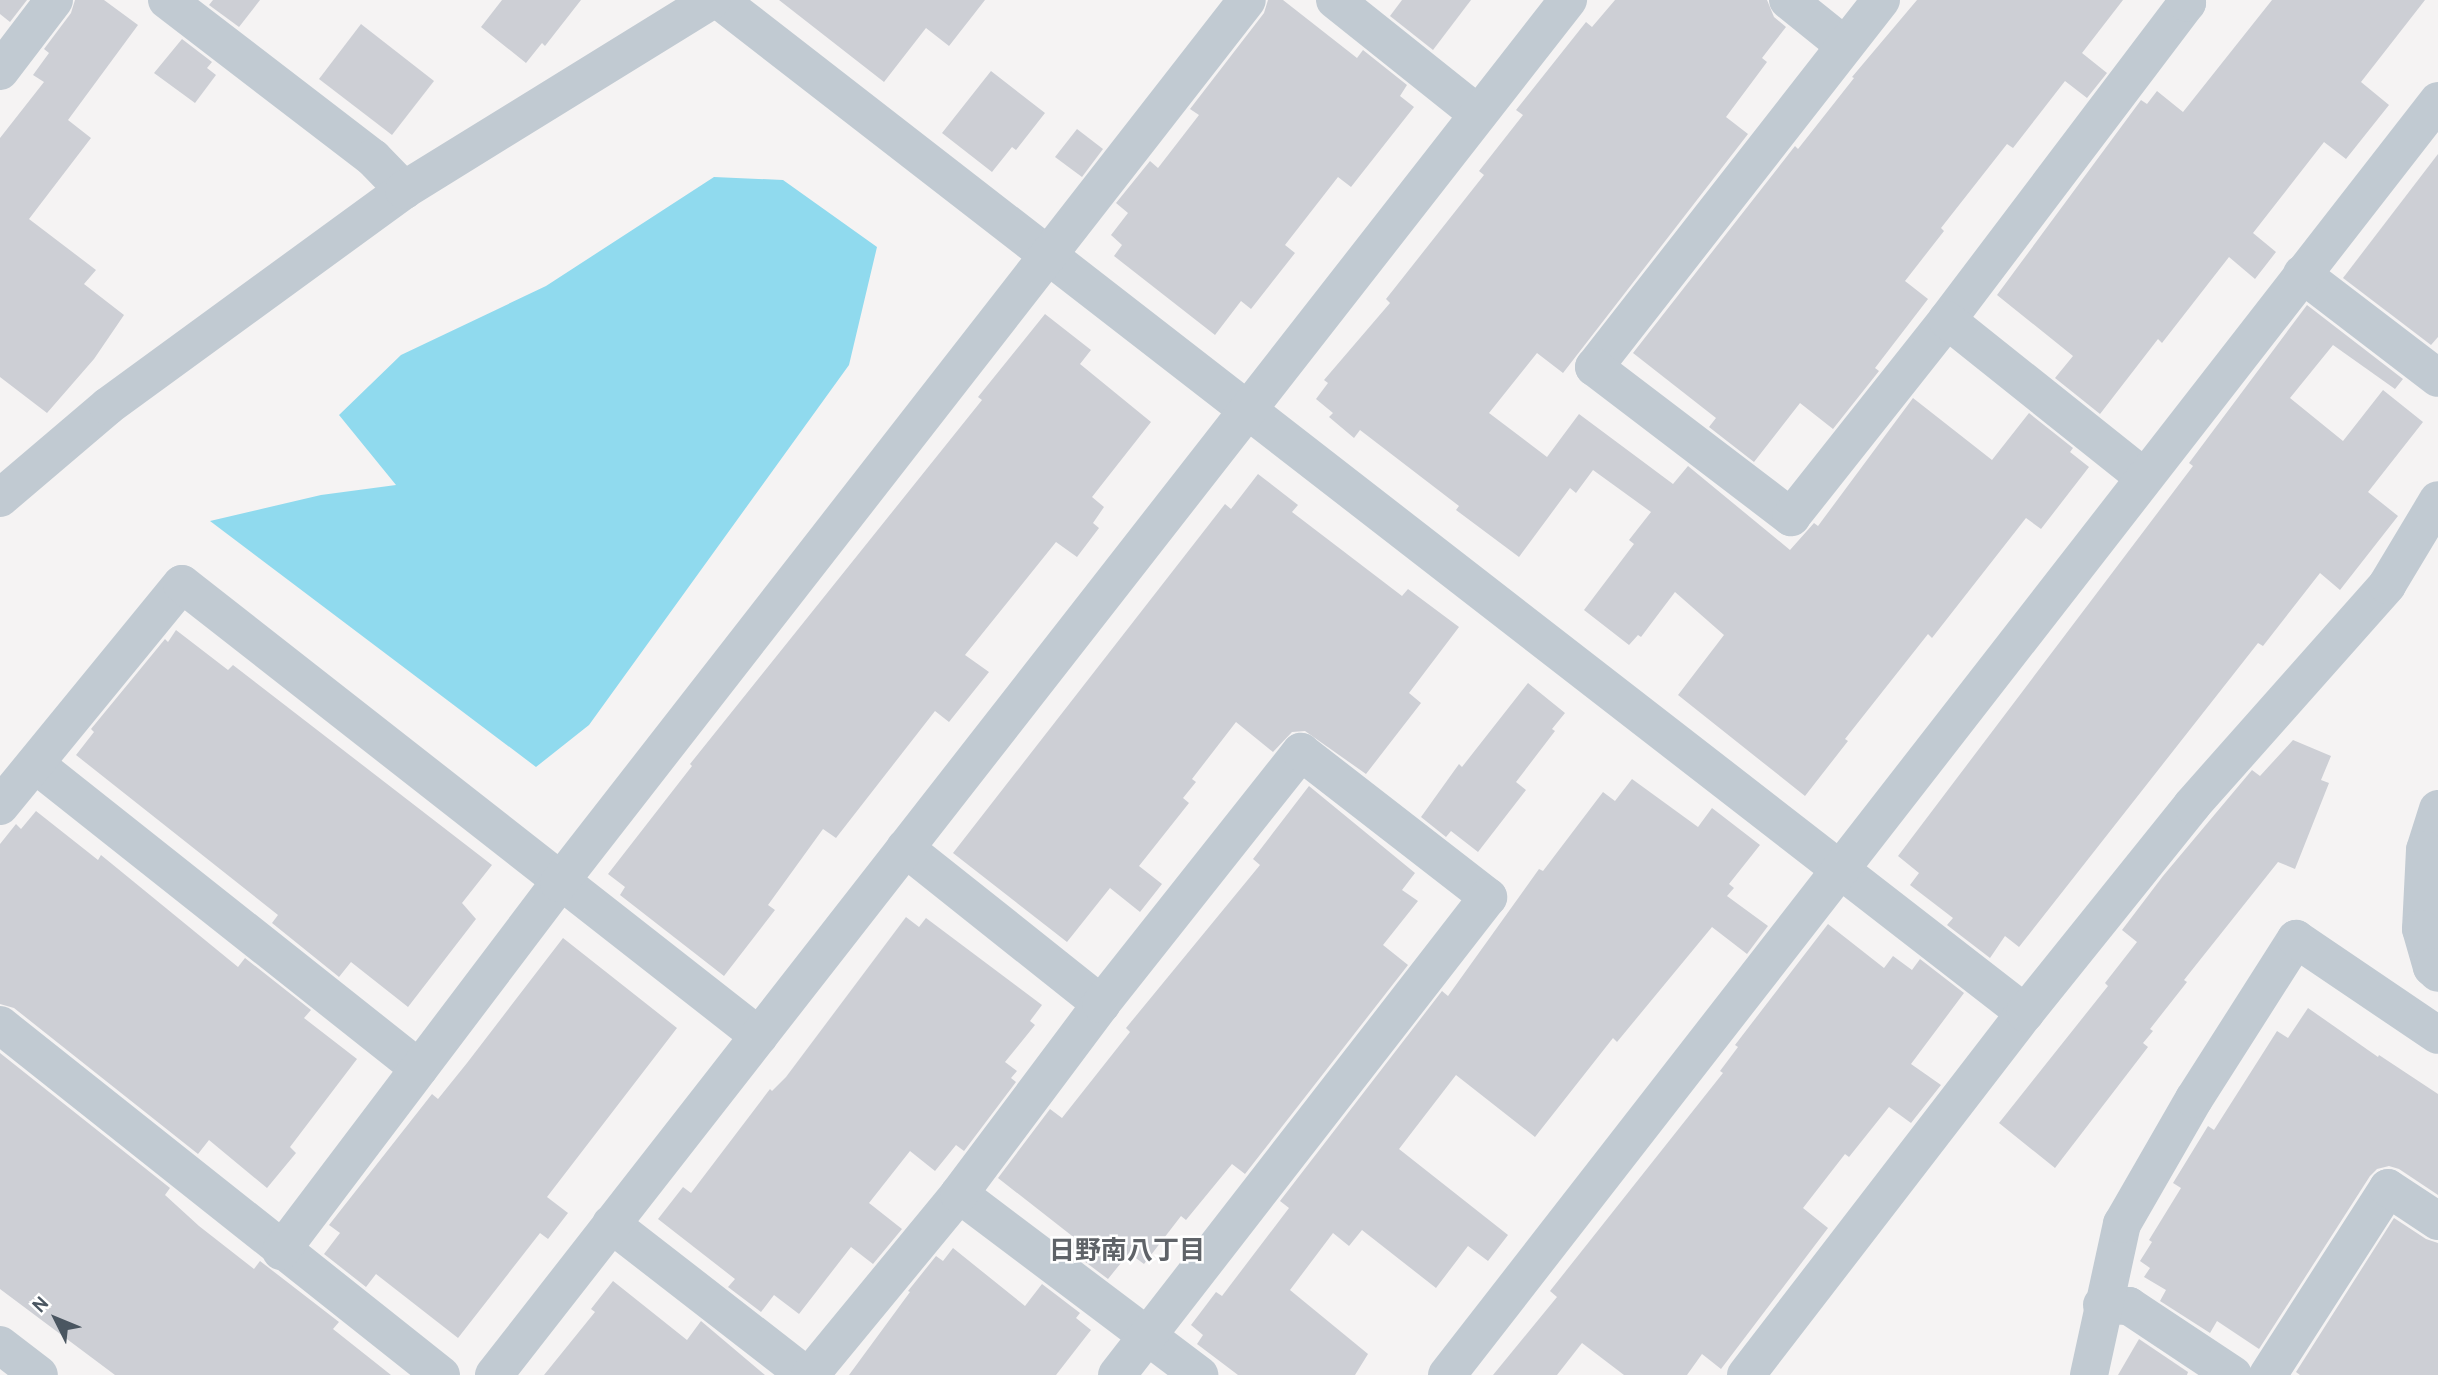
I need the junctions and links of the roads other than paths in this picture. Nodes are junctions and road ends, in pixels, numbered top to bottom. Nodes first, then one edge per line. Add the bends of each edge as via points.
1 (54, 0) edge
2 (167, 0) edge
3 (712, 0) edge
4 (719, 0) edge
5 (1247, 0) edge
6 (1335, 0) edge
7 (1568, 0) edge
8 (1788, 0) edge
9 (1881, 0) edge
10 (2183, 0) edge
11 (1844, 45) junction
12 (0, 71) edge
13 (2438, 101) edge
14 (1478, 114) junction
15 (404, 190) junction
16 (1046, 254) junction
17 (2302, 274) junction
18 (1947, 320) junction
19 (2438, 378) edge
20 (1248, 410) junction
21 (2144, 477) junction
22 (0, 498) edge
23 (2438, 500) edge
24 (35, 764) junction
25 (0, 806) edge
26 (2438, 808) edge
27 (905, 848) junction
28 (1838, 869) junction
29 (559, 883) junction
30 (2438, 973) edge
31 (1101, 1004) junction
32 (2025, 1013) junction
33 (0, 1026) edge
34 (2438, 1035) edge
35 (758, 1036) junction
36 (419, 1068) junction
37 (959, 1194) junction
38 (2438, 1221) edge
39 (611, 1224) junction
40 (281, 1251) junction
41 (2102, 1305) junction
42 (1148, 1334) junction
43 (0, 1345) edge
44 (39, 1375) edge
45 (441, 1375) edge
46 (494, 1375) edge
47 (808, 1375) edge
48 (1117, 1375) edge
49 (1199, 1375) edge
50 (1447, 1375) edge
51 (1746, 1375) edge
52 (2089, 1375) edge
53 (2233, 1375) edge
54 (2268, 1375) edge

1 - 12 street
2 - 15 street via 373,158
3 - 15 street
4 - 16 street
5 - 16 street
6 - 14 street
7 - 14 street
8 - 11 street
9 - 11 street
10 - 18 street via 2187,3
11 - 18 street via 1594,367 1791,517
13 - 17 street
14 - 20 street
15 - 22 street via 108,406
16 - 20 street
16 - 29 street
17 - 19 street
17 - 21 street
18 - 21 street
20 - 27 street
20 - 28 street
21 - 28 street
23 - 32 street via 2387,585 2192,805
24 - 25 street
24 - 29 street via 182,584
24 - 36 street
26 - 30 street via 2425,850 2421,929
27 - 31 street
27 - 35 street
28 - 32 street
28 - 50 street
29 - 35 street
29 - 36 street
31 - 37 street
31 - 42 street via 1301,752 1488,897
32 - 51 street
33 - 40 street
34 - 41 street via 2296,939 2194,1098 2122,1224
35 - 39 street
36 - 40 street
37 - 42 street
37 - 47 street
38 - 54 street via 2388,1188
39 - 46 street
39 - 47 street
40 - 45 street
41 - 52 street
41 - 53 street via 2129,1306
42 - 48 street
42 - 49 street
43 - 44 street

